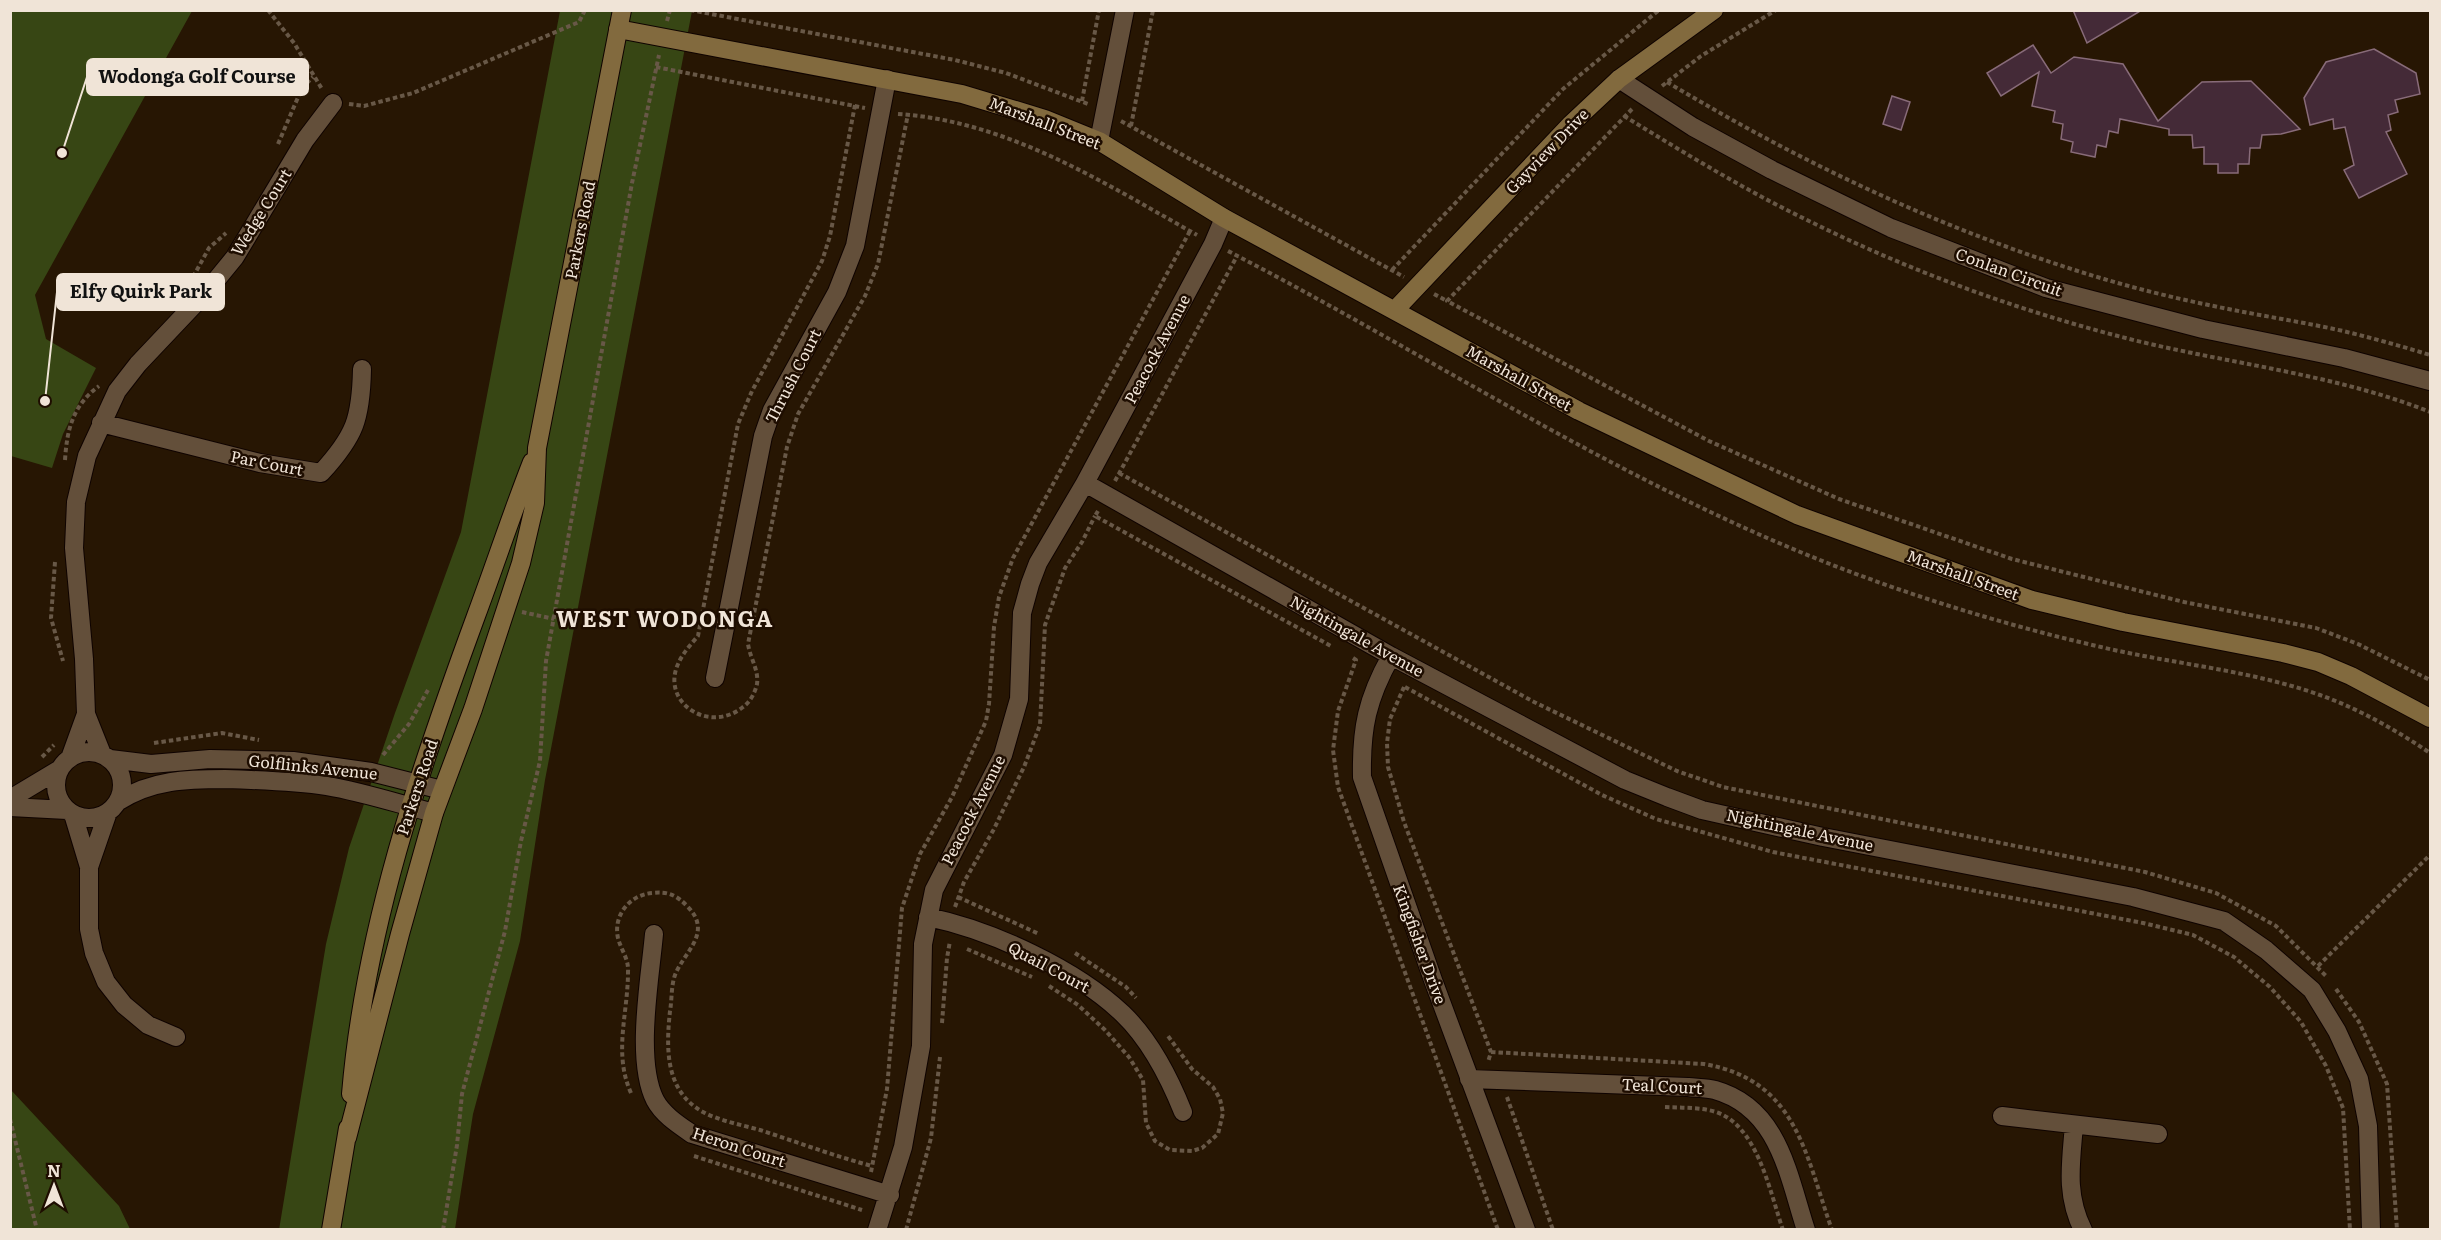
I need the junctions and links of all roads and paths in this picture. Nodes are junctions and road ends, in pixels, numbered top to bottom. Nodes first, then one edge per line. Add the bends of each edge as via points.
1 (268, 10) edge
2 (585, 10) edge
3 (670, 10) edge
4 (1099, 10) edge
5 (1125, 10) edge
6 (1152, 10) edge
7 (1659, 10) edge
8 (1714, 10) edge
9 (1776, 10) edge
10 (620, 20) edge
11 (663, 37) junction
12 (313, 77) junction
13 (887, 79) junction
14 (1619, 79) junction
15 (1667, 82) junction
16 (1647, 97) junction
17 (1082, 101) dead end
18 (333, 103) junction
19 (1131, 126) dead end
20 (1099, 141) junction
21 (278, 146) dead end
22 (1224, 218) junction
23 (231, 227) dead end
24 (1190, 231) dead end
25 (1237, 256) dead end
26 (1392, 270) dead end
27 (191, 280) dead end
28 (1395, 310) junction
29 (2430, 355) edge
30 (362, 369) dead end
31 (2430, 381) edge
32 (103, 383) dead end
33 (101, 423) junction
34 (537, 448) junction
35 (64, 466) dead end
36 (1119, 473) junction
37 (1085, 483) junction
38 (1106, 496) junction
39 (1095, 516) junction
40 (56, 557) dead end
41 (507, 608) junction
42 (554, 620) junction
43 (1336, 649) dead end
44 (1346, 654) dead end
45 (1391, 656) junction
46 (1356, 660) junction
47 (64, 670) dead end
48 (1382, 673) junction
49 (715, 678) dead end
50 (2430, 680) edge
51 (431, 684) dead end
52 (1405, 687) junction
53 (86, 714) junction
54 (2430, 718) edge
55 (264, 741) dead end
56 (56, 744) dead end
57 (146, 744) dead end
58 (106, 757) junction
59 (374, 758) dead end
60 (65, 763) junction
61 (35, 765) dead end
62 (417, 783) junction
63 (442, 790) junction
64 (10, 799) edge
65 (113, 806) junction
66 (10, 807) edge
67 (410, 807) junction
68 (70, 812) junction
69 (434, 813) junction
70 (2430, 855) edge
71 (89, 867) junction
72 (928, 917) junction
73 (954, 922) junction
74 (654, 934) dead end
75 (2318, 966) junction
76 (942, 1030) dead end
77 (176, 1037) dead end
78 (940, 1053) dead end
79 (1498, 1078) junction
80 (1469, 1079) junction
81 (1507, 1099) junction
82 (1519, 1099) dead end
83 (634, 1101) dead end
84 (1658, 1107) dead end
85 (1183, 1112) dead end
86 (2002, 1116) dead end
87 (10, 1119) edge
88 (2074, 1125) junction
89 (2158, 1134) dead end
90 (347, 1138) junction
91 (692, 1155) dead end
92 (872, 1166) junction
93 (867, 1188) junction
94 (890, 1195) junction
95 (862, 1210) junction
96 (859, 1219) dead end
97 (37, 1230) edge
98 (331, 1230) edge
99 (443, 1230) edge
100 (877, 1230) edge
101 (906, 1230) edge
102 (1498, 1230) edge
103 (1526, 1230) edge
104 (1553, 1230) edge
105 (1783, 1230) edge
106 (1806, 1230) edge
107 (2083, 1230) edge
108 (2350, 1230) edge
109 (2371, 1230) edge
110 (2397, 1230) edge

1 - 12 path via 294,43
2 - 18 path via 579,22 413,93 364,106
3 - 11 path
4 - 17 path
5 - 20 street
6 - 19 path
7 - 26 path via 1563,89
8 - 14 street, Gayview Drive
9 - 15 path
10 - 11 street, Marshall Street
10 - 34 street, Parkers Road
11 - 13 street, Marshall Street
11 - 42 path via 632,183
12 - 18 path
12 - 21 path via 302,88
13 - 20 street, Marshall Street via 1001,105
13 - 49 street, Thrush Court via 852,254 837,292 772,410 763,436
14 - 16 street, Conlan Circuit
14 - 28 street, Gayview Drive via 1571,124
15 - 16 path
15 - 29 path via 1798,156 1977,237 2105,279 2343,331
16 - 31 street, Conlan Circuit via 1772,171 1891,228 2046,288
16 - 50 path via 1612,127 1447,301 1709,441 1839,499 2012,560 2184,602 2316,628
18 - 33 street, Wedge Court via 305,140 235,257 138,364
20 - 22 street, Marshall Street
22 - 28 street, Marshall Street
22 - 37 street, Peacock Avenue
23 - 27 path via 209,248
24 - 92 path via 1005,578 994,627 986,721 952,797 920,854 902,908 887,1089
25 - 36 path
28 - 54 street, Marshall Street via 1579,411 1797,515 2032,600 2318,662
30 - 33 street, Par Court via 355,428 321,473 260,463
32 - 35 path via 77,407 67,437
33 - 53 street, Wedge Court via 87,456 74,548
34 - 41 street, Parkers Road via 535,504
34 - 62 street, Parkers Road
36 - 38 path
36 - 75 path via 1534,702 1677,771 1723,788 2145,872 2216,893 2276,926
37 - 38 street, Nightingale Avenue
37 - 72 street, Peacock Avenue via 1038,563 1030,584 1022,612 1018,653 1019,699 1003,755 944,868
38 - 39 path
38 - 45 street, Nightingale Avenue
39 - 43 path
39 - 73 path via 1065,568 1045,625 1040,724 1024,767 964,882
40 - 47 path via 51,618
41 - 42 path
41 - 63 street, Parkers Road
42 - 99 path via 546,661 540,761 505,931 462,1094
44 - 46 path
45 - 48 street, Kingfisher Drive
45 - 109 street, Nightingale Avenue via 1625,780 1702,810 2133,897 2224,921 2266,950 2312,990 2337,1031 2359,1079 2368,1126
46 - 48 path
46 - 102 path via 1338,711 1333,750 1338,787
48 - 52 path
48 - 80 street, Kingfisher Drive via 1366,713 1362,777
51 - 59 path via 386,754
52 - 79 path via 1390,719 1388,767 1404,822 1491,1052 1488,1064
52 - 108 path via 1602,795 1656,819 1773,852 2143,923 2193,935 2234,957 2270,987 2301,1022 2326,1066 2343,1108
53 - 58 street, Wedge Court
53 - 60 street, Wedge Court
55 - 57 path via 222,733
56 - 61 path
58 - 60 street via 80,753
58 - 62 street, Golflinks Avenue via 150,764 210,759 293,761
58 - 65 street via 122,778 122,790
60 - 64 street
60 - 68 street via 56,780 56,791
62 - 63 street, Golflinks Avenue
62 - 67 street, Parkers Road
63 - 69 street, Parkers Road
65 - 67 street, Golflinks Avenue via 135,791 169,781 249,780 329,786
65 - 68 street via 97,817 85,818
65 - 71 street
66 - 68 street
67 - 69 street, Golflinks Avenue
67 - 90 street, Parkers Road via 376,929 353,1068
68 - 71 street
69 - 90 street, Parkers Road
70 - 75 path
71 - 77 street via 89,929 93,954 106,982 124,1005 148,1025
72 - 73 street, Quail Court
72 - 94 street, Peacock Avenue via 923,944 921,1046
73 - 76 path via 946,958
73 - 85 street, Quail Court via 1080,980 1124,1015 1169,1077
74 - 93 street, Heron Court via 645,1043 655,1100 672,1120 692,1134
75 - 110 path via 2359,1022 2387,1084
78 - 101 path via 932,1138
79 - 80 street, Teal Court
79 - 81 path
79 - 106 street, Teal Court via 1688,1087 1714,1090 1741,1101 1760,1116 1778,1146
80 - 103 street, Kingfisher Drive
81 - 82 path
81 - 104 path
83 - 92 path via 621,1056 628,964 618,936 618,923 623,908 637,897 669,893 680,898 695,915 697,931 675,976 671,1002 667,1044 669,1063 680,1091 704,1112
84 - 105 path via 1706,1110 1723,1115 1740,1128 1755,1150
86 - 88 street
87 - 97 path
88 - 89 street
88 - 107 street via 2069,1182 2074,1212
90 - 98 street, Parkers Road
91 - 95 path
92 - 93 path
93 - 94 street, Heron Court
93 - 95 path
94 - 100 street, Peacock Avenue
95 - 96 path

